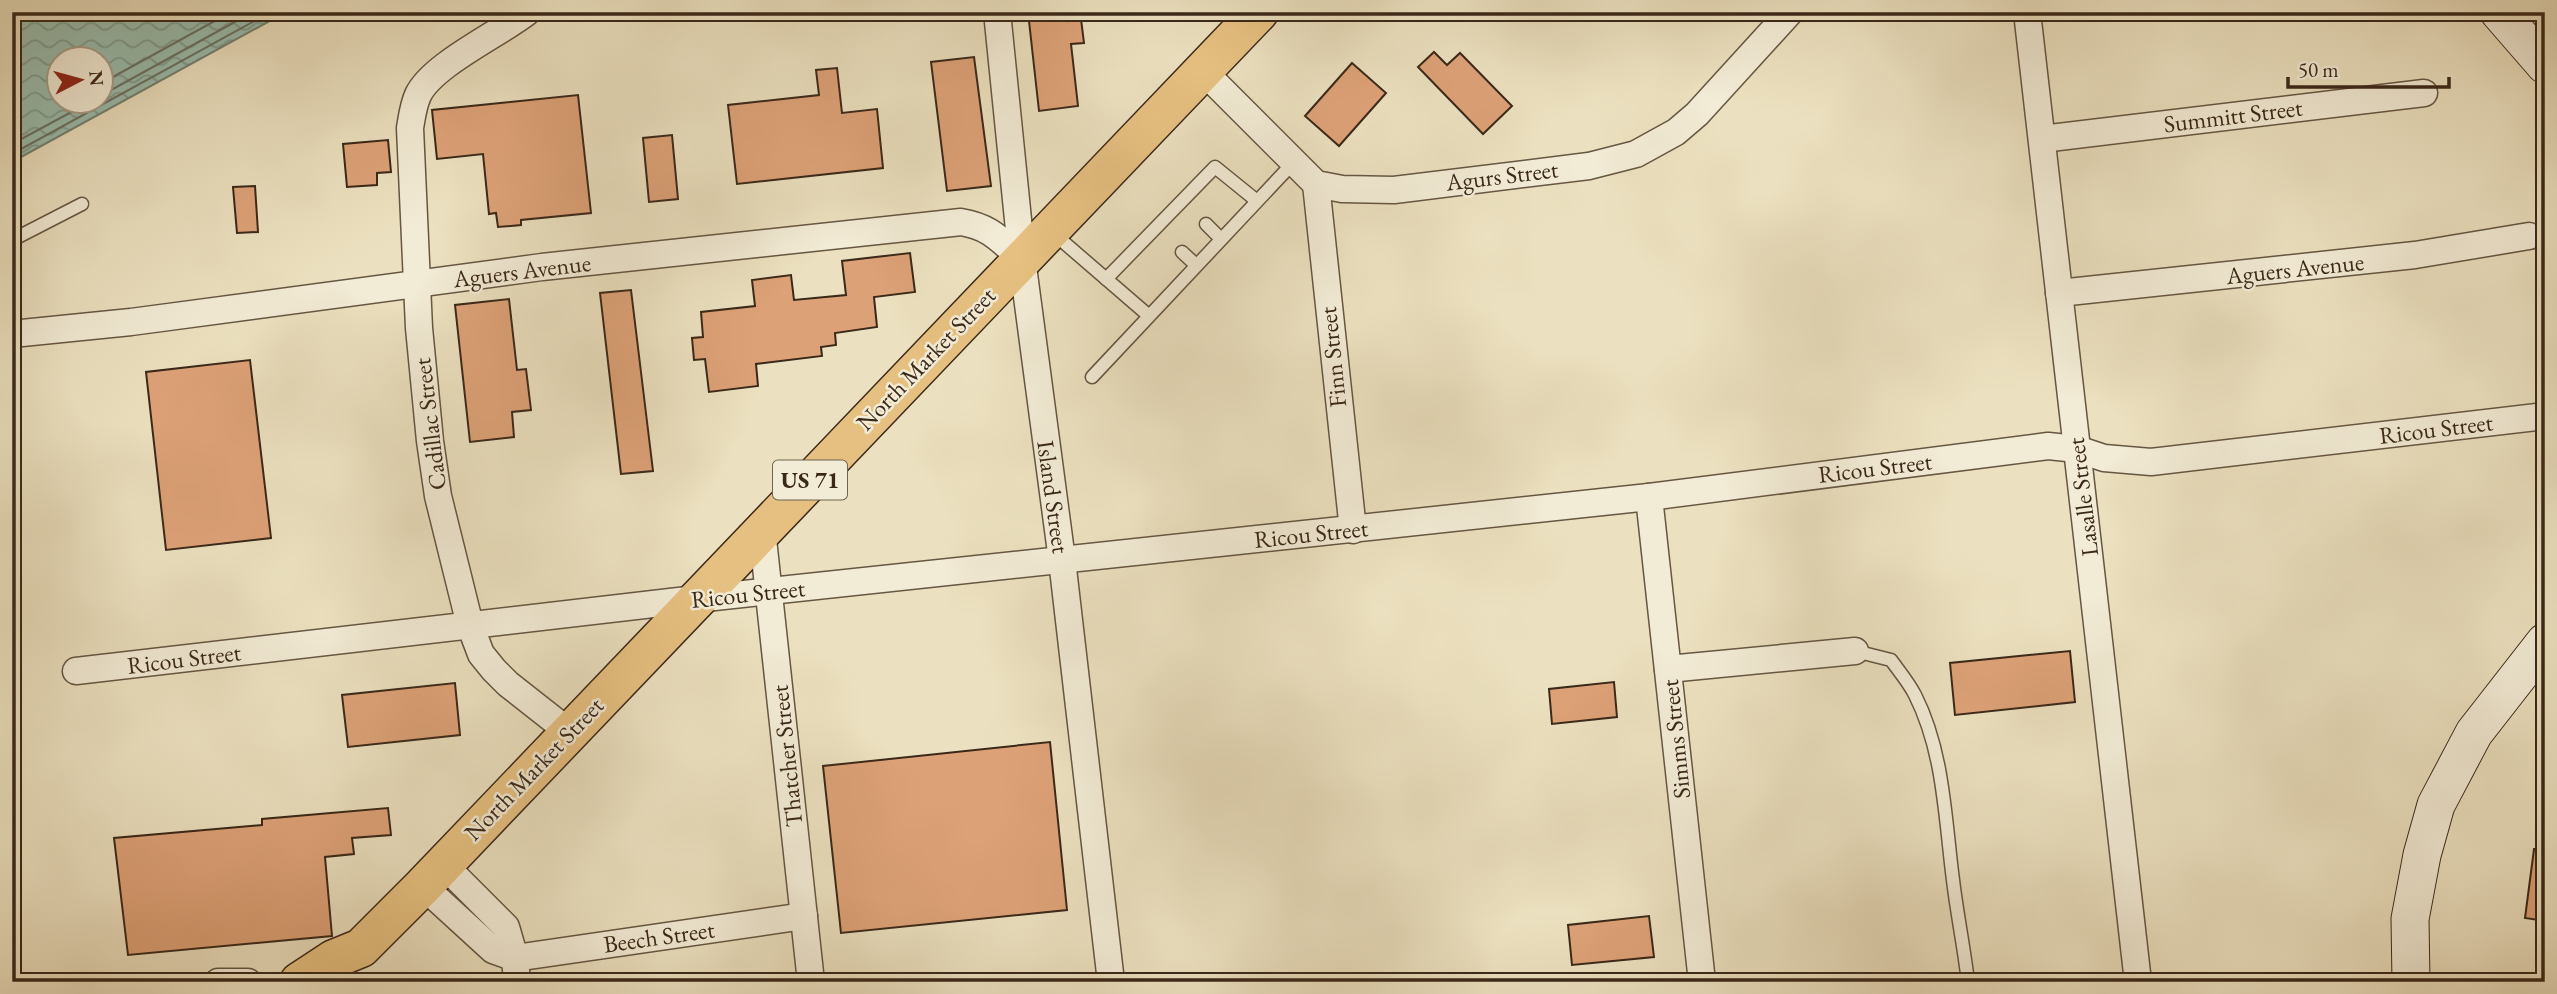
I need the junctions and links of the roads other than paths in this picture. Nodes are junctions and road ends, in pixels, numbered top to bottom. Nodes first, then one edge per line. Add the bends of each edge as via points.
1 (527, 12) edge
2 (997, 12) edge
3 (1259, 12) edge
4 (1790, 12) edge
5 (2027, 12) edge
6 (2499, 12) edge
7 (2545, 65) edge
8 (1203, 71) junction
9 (2424, 93) dead end
10 (2042, 139) junction
11 (1294, 162) junction
12 (1316, 184) junction
13 (1256, 201) junction
14 (82, 204) dead end
15 (1206, 224) dead end
16 (1049, 230) junction
17 (2529, 236) dead end
18 (1221, 239) junction
19 (12, 240) edge
20 (1182, 252) dead end
21 (1022, 258) junction
22 (1196, 265) junction
23 (1106, 279) junction
24 (418, 285) junction
25 (2059, 293) junction
26 (1148, 316) junction
27 (12, 334) edge
28 (1092, 377) dead end
29 (2545, 416) edge
30 (2077, 449) junction
31 (1649, 497) junction
32 (762, 530) junction
33 (1353, 530) junction
34 (1062, 560) junction
35 (769, 592) junction
36 (696, 599) junction
37 (470, 625) junction
38 (2545, 642) edge
39 (1855, 651) joint
40 (1668, 669) junction
41 (76, 671) dead end
42 (569, 732) junction
43 (433, 875) junction
44 (804, 916) junction
45 (358, 965) edge
46 (516, 970) edge
47 (218, 982) edge
48 (248, 982) edge
49 (299, 982) edge
50 (811, 982) edge
51 (1111, 982) edge
52 (1702, 982) edge
53 (1968, 982) edge
54 (2138, 982) edge
55 (2411, 982) edge

1 - 24 street, Cadillac Street via 432,75 419,93 410,128
2 - 21 street, Island Street
3 - 8 main road, North Market Street / US 71
4 - 12 street, Agurs Street via 1697,114 1676,132 1636,154 1589,166 1394,190
5 - 10 street, Lasalle Street
6 - 7 main road
8 - 11 street
8 - 16 main road, North Market Street / US 71
9 - 10 street, Summitt Street
10 - 25 street, Lasalle Street
11 - 12 street
11 - 13 lane
12 - 33 street, Finn Street
13 - 18 lane
13 - 23 lane via 1215,167 1160,232
14 - 19 lane
15 - 18 lane
16 - 21 main road, North Market Street / US 71
16 - 23 lane
17 - 25 street, Aguers Avenue via 2415,256
18 - 22 lane
20 - 22 lane
21 - 24 street, Aguers Avenue via 980,225 961,222
21 - 32 main road, North Market Street / US 71
21 - 34 street, Island Street
22 - 26 lane
23 - 26 lane
24 - 27 street, Aguers Avenue
24 - 37 street, Cadillac Street via 438,496
25 - 30 street, Lasalle Street
26 - 28 lane
29 - 30 street, Ricou Street via 2151,462 2104,458
30 - 31 street, Ricou Street via 2048,446
30 - 54 street, Lasalle Street
31 - 33 street, Ricou Street
31 - 40 street, Simms Street
32 - 35 street, Thatcher Street
32 - 36 main road, North Market Street / US 71
33 - 34 street, Ricou Street
34 - 35 street, Ricou Street
34 - 51 street, Island Street
35 - 36 street, Ricou Street
35 - 44 street, Thatcher Street
36 - 37 street, Ricou Street
36 - 42 main road, North Market Street / US 71
37 - 41 street, Ricou Street
37 - 42 street, Cadillac Street via 481,654 494,670
38 - 55 main road via 2474,733 2436,805 2410,919
39 - 40 street
39 - 53 lane via 1891,660 1915,694 1930,732 1947,813
40 - 52 street, Simms Street
42 - 43 main road, North Market Street / US 71
43 - 45 main road, North Market Street / US 71
43 - 46 street
44 - 46 street, Beech Street
44 - 50 street, Thatcher Street
45 - 49 main road, North Market Street / US 71 via 334,959
47 - 48 street

